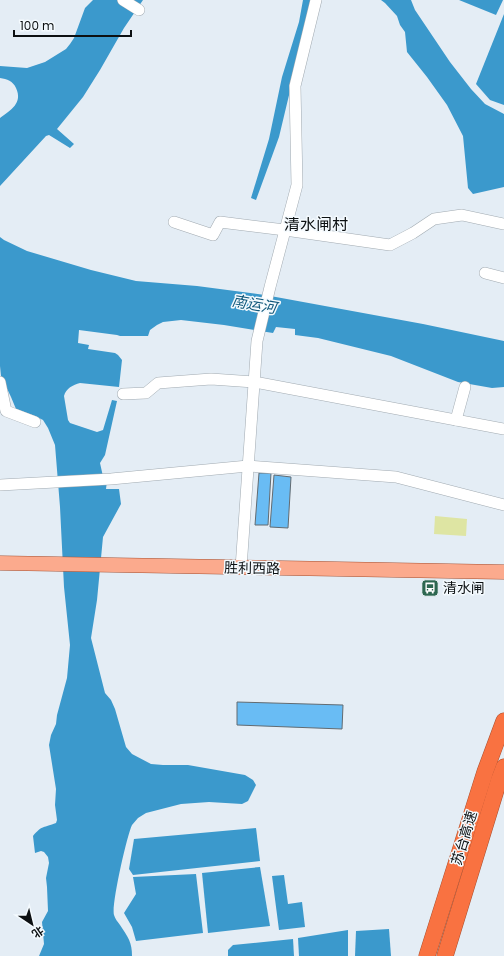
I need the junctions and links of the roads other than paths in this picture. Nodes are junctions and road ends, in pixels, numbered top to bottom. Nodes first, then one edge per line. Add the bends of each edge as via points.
1 (123, 0) edge
2 (316, 0) edge
3 (139, 10) dead end
4 (174, 222) dead end
5 (503, 224) edge
6 (285, 230) junction
7 (485, 273) dead end
8 (504, 278) edge
9 (0, 382) edge
10 (254, 382) junction
11 (465, 387) dead end
12 (122, 394) dead end
13 (456, 420) junction
14 (35, 422) dead end
15 (504, 429) edge
16 (248, 466) junction
17 (0, 485) edge
18 (504, 505) edge
19 (0, 554) edge
20 (59, 560) junction
21 (0, 563) edge
22 (241, 563) junction
23 (504, 563) edge
24 (504, 572) edge
25 (504, 720) edge
26 (504, 767) edge
27 (427, 956) edge
28 (445, 956) edge

1 - 3 street
2 - 6 street via 295,86 297,185
4 - 6 street via 213,234 220,222
5 - 6 street via 462,215 434,219 390,245
6 - 10 street via 257,341
7 - 8 street
9 - 14 street via 6,411
10 - 12 street via 211,379 158,383 146,393
10 - 13 street
10 - 16 street
11 - 13 street
13 - 15 street
16 - 17 street via 111,479
16 - 18 street via 396,477
16 - 22 street
19 - 20 main road, 胜利西路
20 - 21 main road, 胜利西路
20 - 22 main road, 胜利西路
22 - 23 main road, 胜利西路
22 - 24 main road, 胜利西路
25 - 27 highway, 苏台高速
26 - 28 highway, 苏台高速

